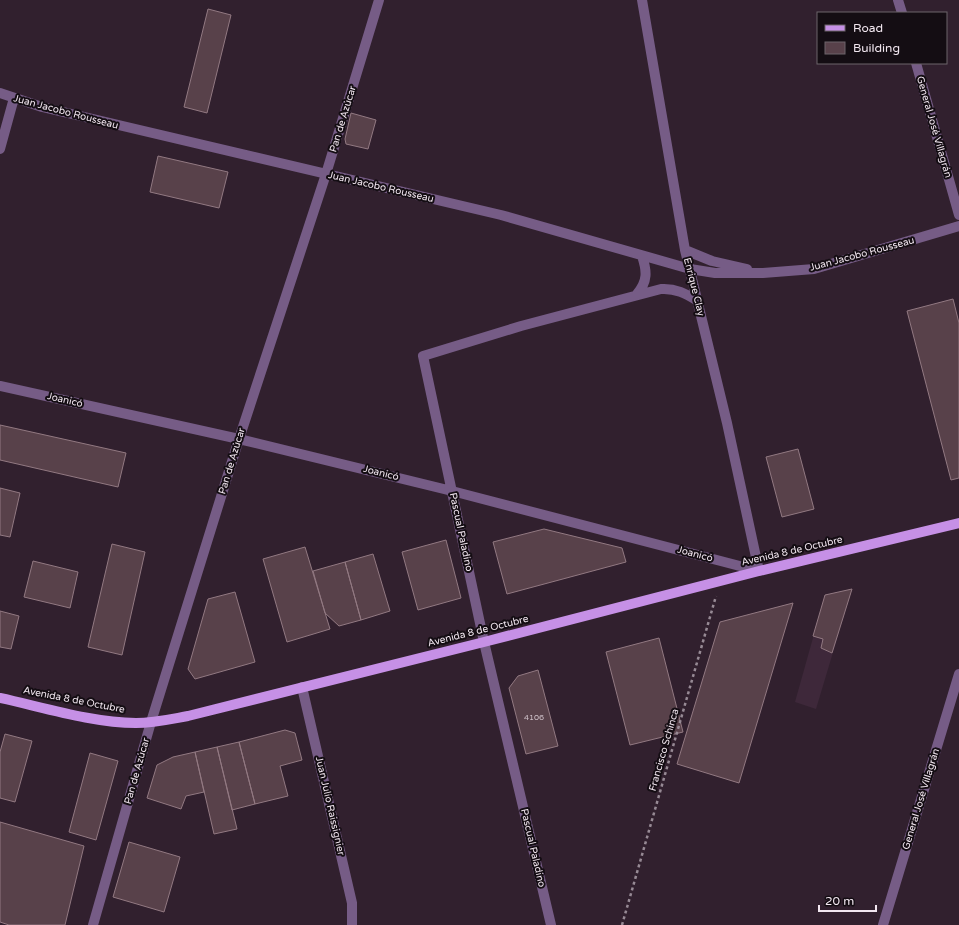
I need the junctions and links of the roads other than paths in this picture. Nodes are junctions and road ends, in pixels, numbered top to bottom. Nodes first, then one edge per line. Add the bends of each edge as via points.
1 (379, 0) edge
2 (642, 0) edge
3 (898, 0) edge
4 (902, 12) edge
5 (916, 64) edge
6 (0, 93) edge
7 (14, 98) junction
8 (0, 149) edge
9 (326, 174) junction
10 (959, 215) edge
11 (959, 226) edge
12 (685, 250) junction
13 (642, 256) junction
14 (690, 269) junction
15 (762, 273) junction
16 (636, 294) junction
17 (698, 301) junction
18 (0, 386) edge
19 (239, 439) junction
20 (452, 491) junction
21 (959, 523) edge
22 (759, 571) junction
23 (484, 642) junction
24 (959, 674) edge
25 (302, 687) junction
26 (0, 698) edge
27 (151, 722) junction
28 (93, 925) edge
29 (352, 925) edge
30 (551, 925) edge
31 (883, 925) edge

1 - 9 street, Pan de Azúcar
2 - 12 street, Enrique Clay
3 - 4 street
5 - 10 street, General José Villagrán
6 - 7 street, Juan Jacobo Rousseau
7 - 8 street
7 - 9 street, Juan Jacobo Rousseau via 42,107
9 - 13 street, Juan Jacobo Rousseau via 500,215
9 - 19 street, Pan de Azúcar
11 - 15 street, Juan Jacobo Rousseau via 814,269
12 - 14 street, Enrique Clay
12 - 15 street, Juan Jacobo Rousseau via 712,261
13 - 14 street, Juan Jacobo Rousseau
13 - 16 street via 646,277
14 - 15 street, Juan Jacobo Rousseau via 715,273
14 - 17 street, Enrique Clay
16 - 17 street, Pascual Paladino via 670,289
16 - 20 street, Pascual Paladino via 423,356
17 - 22 street, Enrique Clay
18 - 19 street, Joanicó
19 - 20 street, Joanicó
19 - 27 street, Pan de Azúcar
20 - 22 street, Joanicó
20 - 23 street, Pascual Paladino
21 - 22 main road, Avenida 8 de Octubre
22 - 23 main road, Avenida 8 de Octubre
23 - 25 main road, Avenida 8 de Octubre
23 - 30 street, Pascual Paladino
24 - 31 street, General José Villagrán
25 - 27 main road, Avenida 8 de Octubre via 188,716
25 - 29 street, Juan Julio Raissignier via 352,903
26 - 27 main road, Avenida 8 de Octubre via 70,714 121,722
27 - 28 street, Pan de Azúcar

